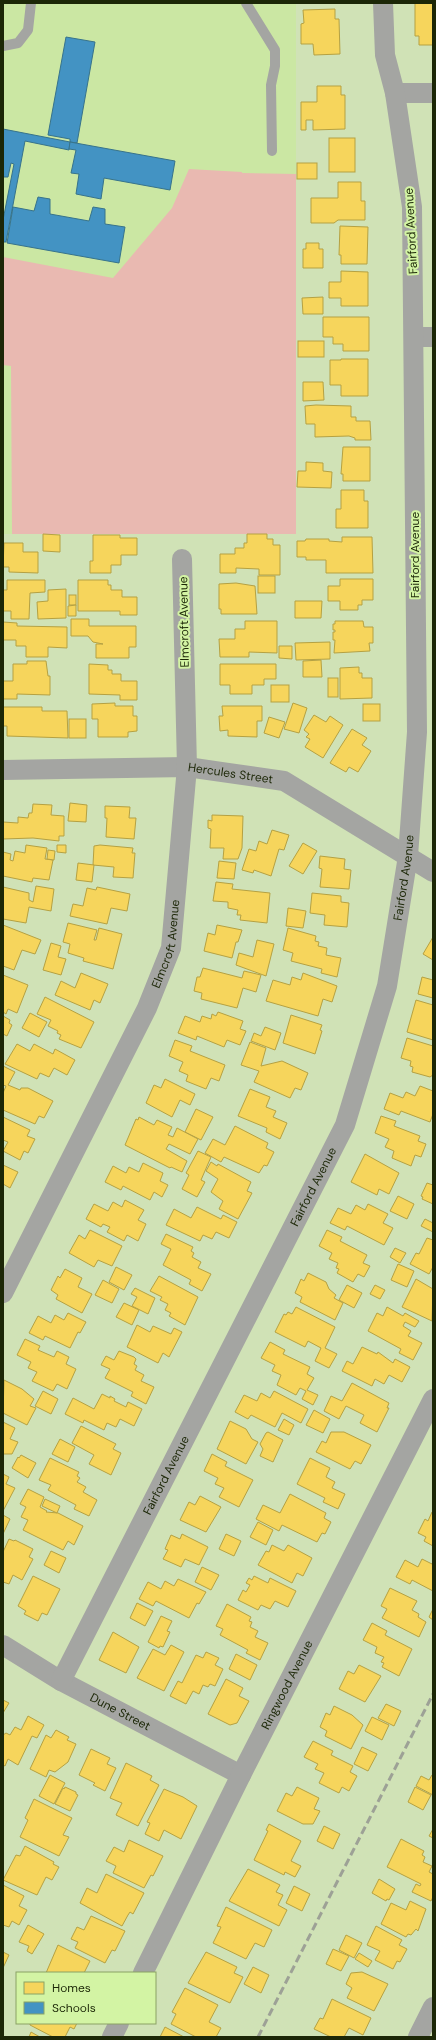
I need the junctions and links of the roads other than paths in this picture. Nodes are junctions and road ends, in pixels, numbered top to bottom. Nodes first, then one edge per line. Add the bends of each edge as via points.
1 (31, 3) edge
2 (246, 3) edge
3 (383, 3) edge
4 (3, 46) edge
5 (395, 93) junction
6 (433, 93) edge
7 (272, 151) dead end
8 (424, 337) edge
9 (182, 559) dead end
10 (187, 767) junction
11 (3, 770) edge
12 (408, 856) junction
13 (433, 872) edge
14 (3, 1293) edge
15 (433, 1399) edge
16 (3, 1645) edge
17 (61, 1681) junction
18 (241, 1775) junction
19 (143, 1972) edge
20 (433, 2007) edge
21 (118, 2024) edge
22 (112, 2037) edge
23 (418, 2037) edge

1 - 4 lane via 28,30 18,43
2 - 7 lane via 274,50 275,66 271,85
3 - 5 street, Fairford Avenue via 385,55
5 - 6 street
5 - 8 street, Fairford Avenue via 412,207
8 - 12 street, Fairford Avenue via 416,732
9 - 10 street, Elmcroft Avenue
10 - 11 street, Hercules Street
10 - 12 street, Hercules Street via 284,781
10 - 14 street, Elmcroft Avenue via 171,948 147,1008
12 - 13 street, Hercules Street
12 - 17 street, Fairford Avenue via 387,986 345,1125
15 - 18 street, Ringwood Avenue
16 - 17 street, Dune Street
17 - 18 street, Dune Street
18 - 19 street, Ringwood Avenue
20 - 23 street
21 - 22 street

